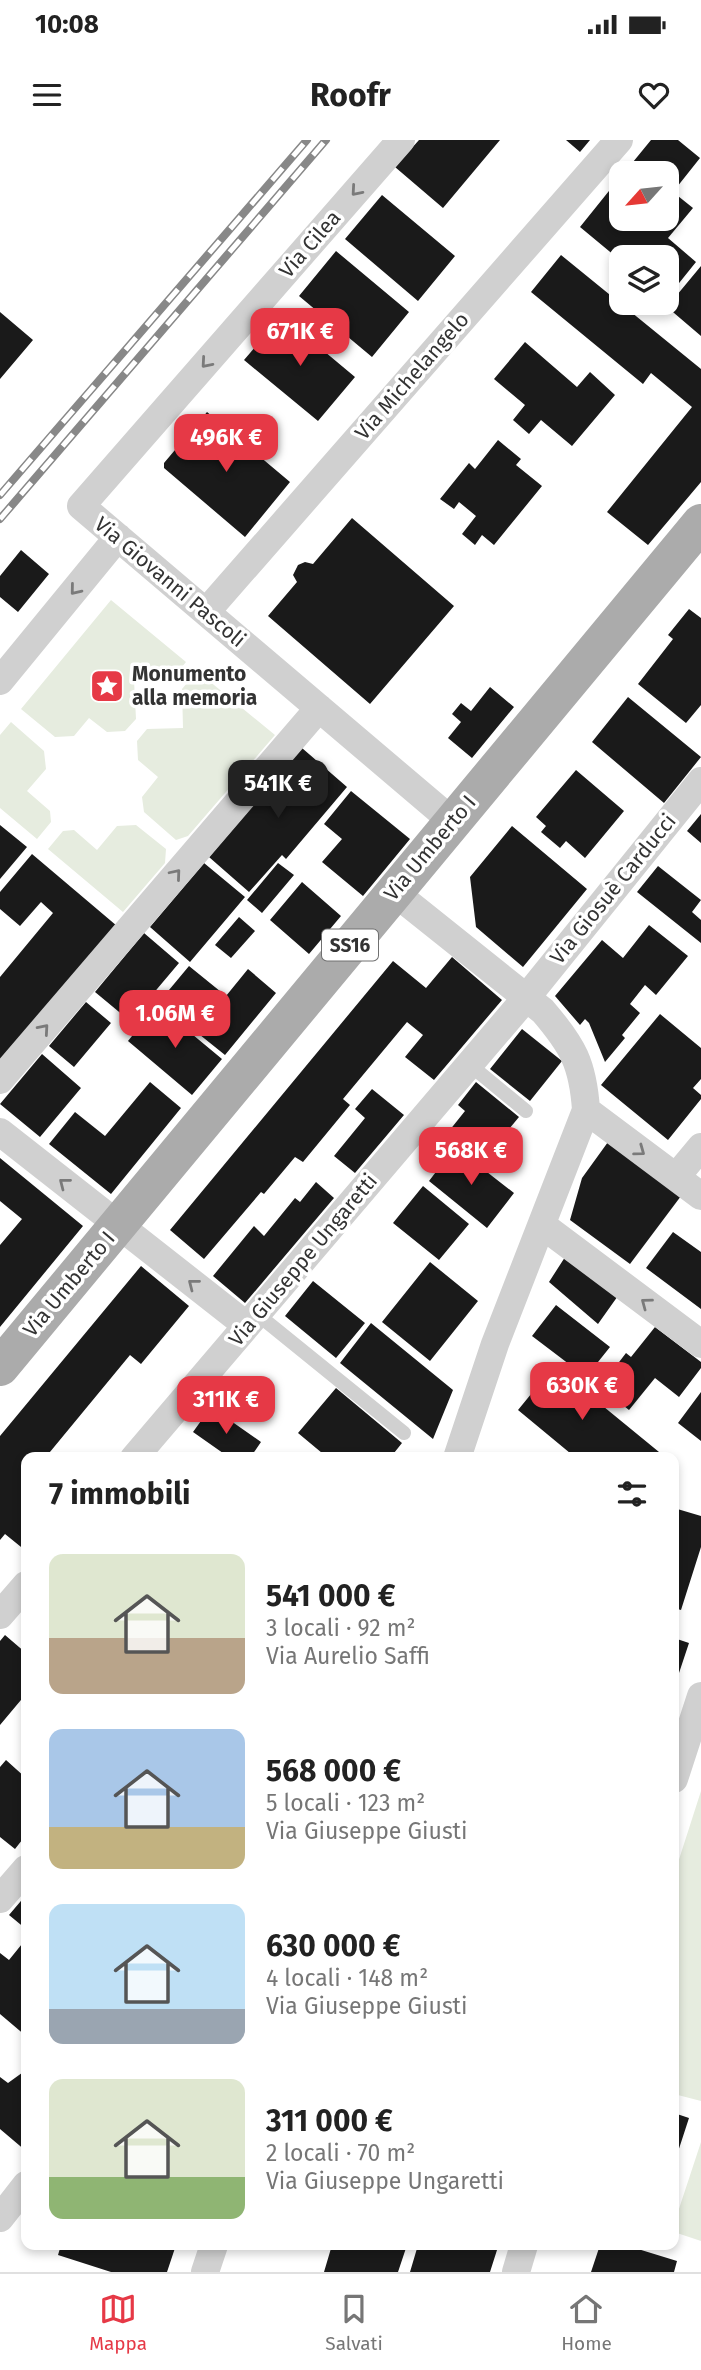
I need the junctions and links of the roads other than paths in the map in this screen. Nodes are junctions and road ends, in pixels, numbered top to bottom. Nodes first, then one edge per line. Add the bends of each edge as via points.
1 (401, 140) edge
2 (619, 140) edge
3 (81, 506) joint
4 (701, 523) edge
5 (118, 537) junction
6 (206, 612) junction
7 (0, 681) edge
8 (319, 708) junction
9 (701, 781) edge
10 (452, 821) junction
11 (394, 892) junction
12 (526, 998) junction
13 (469, 1064) junction
14 (0, 1080) edge
15 (526, 1111) dead end
16 (586, 1111) junction
17 (0, 1132) edge
18 (701, 1147) edge
19 (676, 1177) junction
20 (701, 1196) edge
21 (542, 1225) junction
22 (117, 1226) junction
23 (251, 1320) junction
24 (701, 1344) edge
25 (0, 1367) edge
26 (404, 1433) dead end
27 (139, 1452) edge
28 (459, 1452) edge
29 (21, 1591) edge
30 (0, 1615) edge
31 (701, 1696) edge
32 (679, 1759) edge
33 (21, 1875) edge
34 (0, 1899) edge
35 (21, 2191) edge
36 (0, 2218) edge
37 (212, 2250) edge
38 (523, 2250) edge
39 (205, 2272) edge
40 (516, 2272) edge

1 -> 3 street, Via Cilea
2 - 6 street, Via Michelangelo
3 - 5 street, Via Giovanni Pascoli
4 - 10 main road, Via Umberto I / SS16
5 - 6 street, Via Giovanni Pascoli
5 -> 7 street
6 - 8 street, Via Giovanni Pascoli
8 - 10 street, Via Giovanni Pascoli
14 -> 8 street
9 - 12 street, Via Giosuè Carducci
10 - 11 main road, Via Umberto I / SS16
11 - 12 street
11 - 22 main road, Via Umberto I / SS16
12 - 13 street, Via Giuseppe Ungaretti
12 - 16 street via 562,1033 575,1055 584,1080
13 - 15 lane
13 - 23 street, Via Giuseppe Ungaretti
16 -> 19 street
16 - 21 street
22 -> 17 street
18 - 19 street
19 - 20 street
24 -> 21 street
21 - 28 street
23 -> 22 street
22 - 25 main road, Via Umberto I / SS16
23 - 26 lane
23 - 27 street, Via Giuseppe Ungaretti
29 - 30 street
31 - 32 street
33 - 34 street
35 - 36 street
37 - 39 street
38 - 40 street

